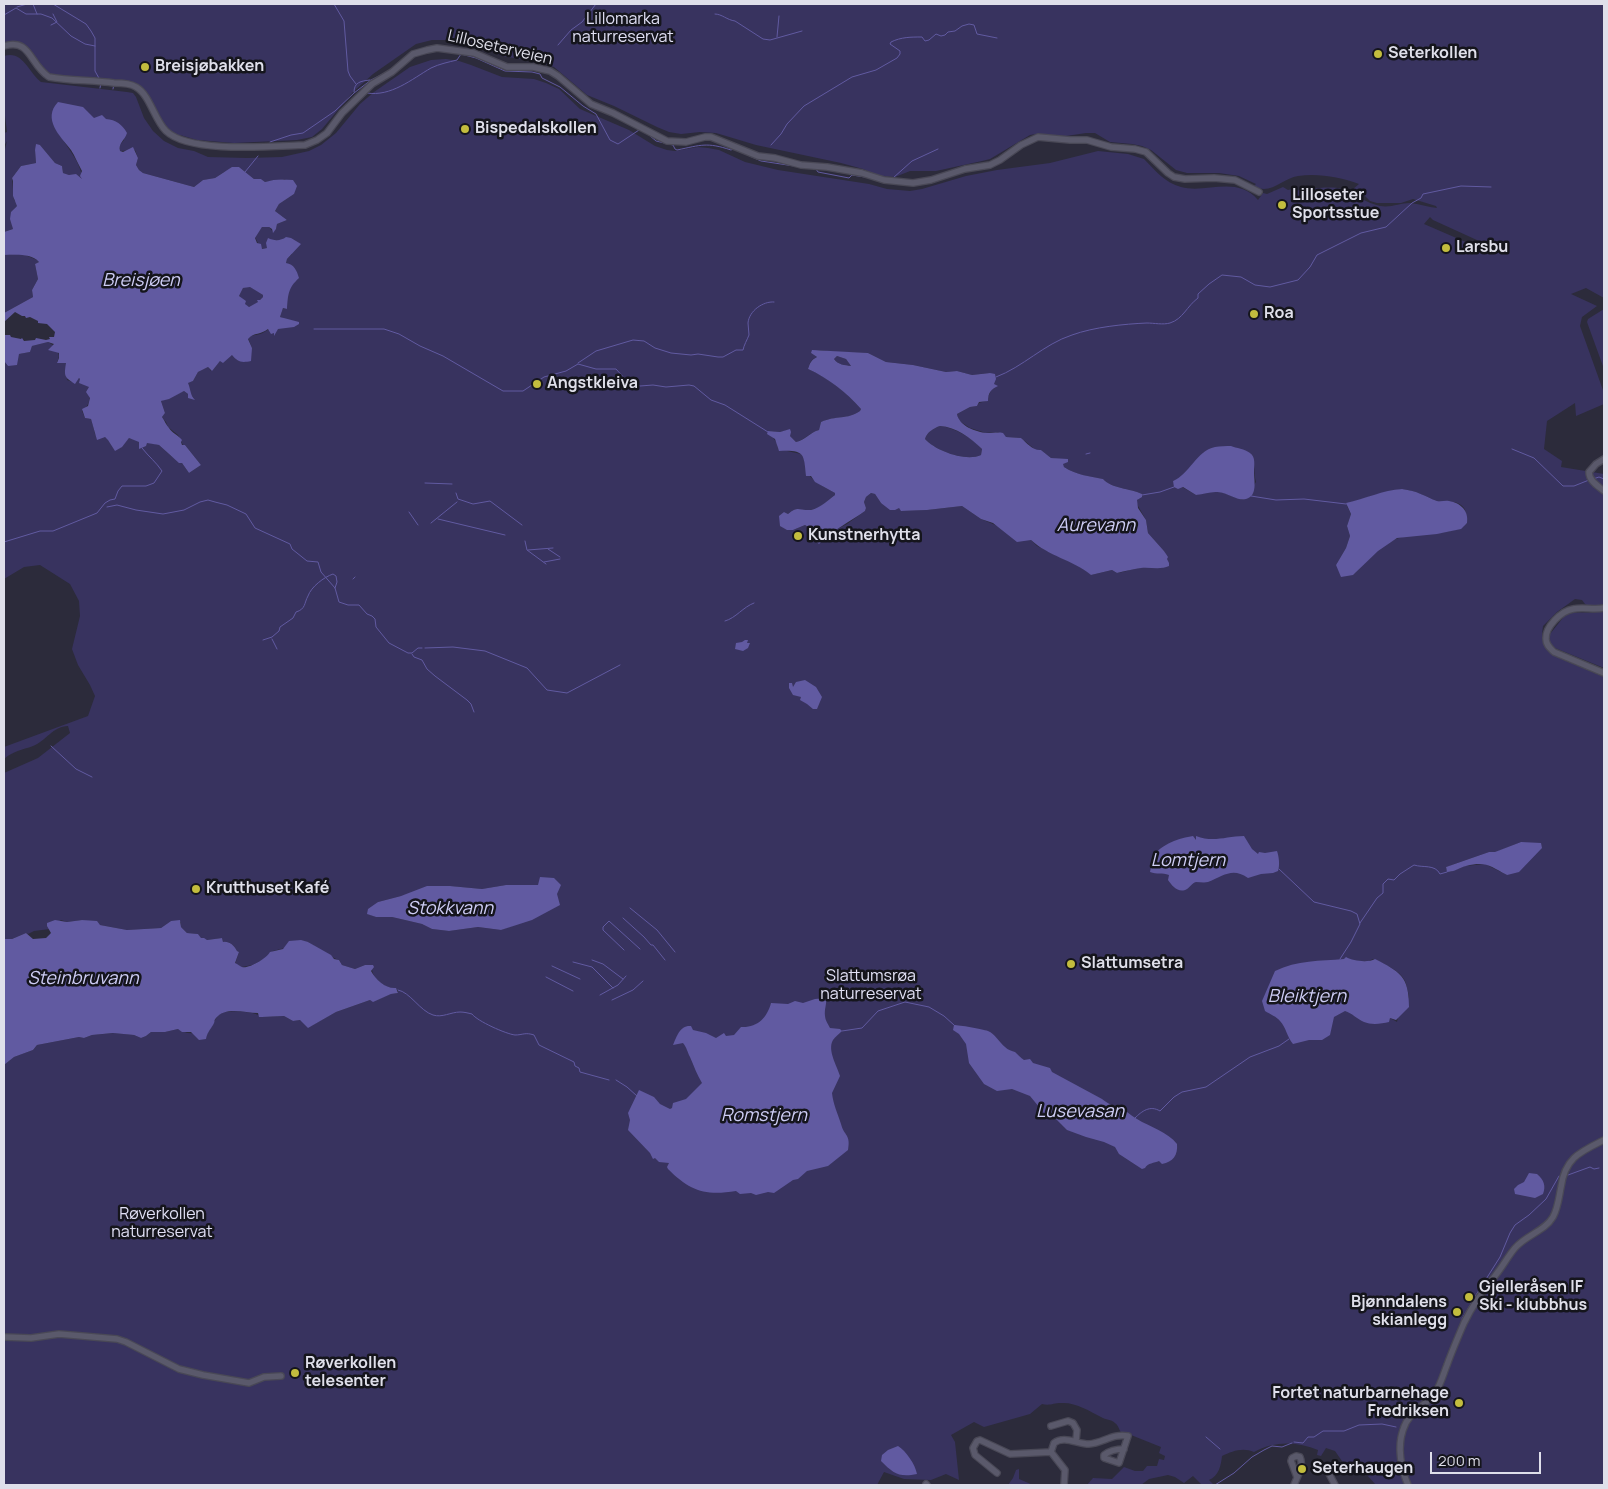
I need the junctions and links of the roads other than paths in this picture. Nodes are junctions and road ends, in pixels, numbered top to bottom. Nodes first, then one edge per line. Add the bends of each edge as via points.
1 (4, 46) edge
2 (1259, 192) dead end
3 (1604, 459) edge
4 (1604, 491) edge
5 (1604, 608) edge
6 (1604, 673) edge
7 (1604, 1140) edge
8 (4, 1337) edge
9 (281, 1376) dead end
10 (1051, 1426) dead end
11 (1076, 1441) junction
12 (1124, 1450) dead end
13 (1051, 1452) junction
14 (1326, 1468) dead end
15 (997, 1472) dead end
16 (1297, 1477) dead end
17 (1064, 1485) edge
18 (1294, 1485) edge
19 (1336, 1485) edge
20 (1408, 1485) edge

1 - 2 street, Lilloseterveien via 22,46 49,77 136,87 171,136 220,146 311,143 327,133 370,85 410,56 442,48 474,53 507,67 550,71 591,104 667,141 686,142 711,137 758,156 862,173 884,180 926,182 965,169 986,166 1024,143 1044,137 1089,140 1111,147 1140,150 1174,177 1235,180
3 - 4 street via 1596,464 1589,476
5 - 6 street via 1574,608 1565,612 1553,623 1545,640 1554,652
7 - 20 street via 1569,1164 1553,1217 1545,1227 1516,1247 1478,1299 1464,1322 1435,1393 1408,1419 1403,1429 1400,1453
8 - 9 street via 59,1334 116,1339 179,1369 200,1375 249,1383 264,1377
10 - 11 street via 1068,1421 1073,1423 1077,1430
11 - 12 street via 1085,1444 1128,1436
11 - 13 street via 1057,1440
13 - 15 street via 1010,1454 977,1441 973,1448 975,1455
13 - 17 street via 1066,1474
14 - 19 street
16 - 18 street

